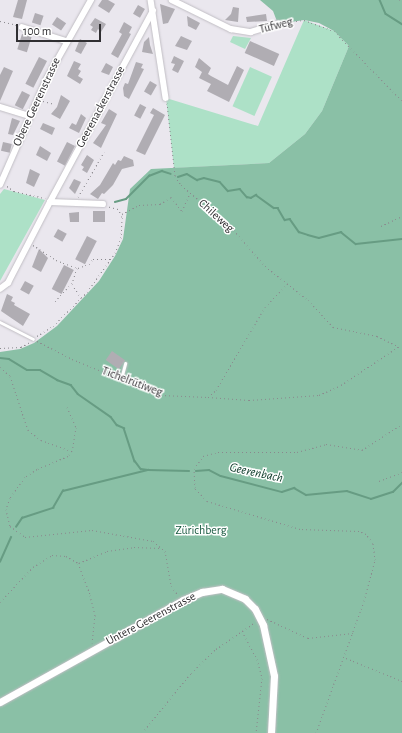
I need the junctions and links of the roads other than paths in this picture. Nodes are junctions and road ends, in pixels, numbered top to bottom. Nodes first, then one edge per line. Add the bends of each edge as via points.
1 (91, 0) edge
2 (151, 0) edge
3 (172, 0) edge
4 (153, 11) junction
5 (278, 24) road end
6 (22, 27) road end
7 (66, 41) junction
8 (166, 98) road end
9 (0, 107) edge
10 (30, 116) junction
11 (1, 184) edge
12 (51, 201) junction
13 (103, 204) road end
14 (0, 289) edge
15 (0, 322) edge
16 (33, 338) road end
17 (125, 364) dead end
18 (121, 378) road end
19 (0, 702) edge
20 (271, 733) edge

1 - 7 street, Obere Geerenstrasse
2 - 4 street
3 - 5 street, Tüfweg via 232,29 251,32
4 - 8 street
4 - 12 street, Geerenackerstrasse
6 - 7 street
7 - 10 street, Obere Geerenstrasse
9 - 10 street
10 - 11 street, Obere Geerenstrasse
12 - 13 street
12 - 14 street, Geerenackerstrasse via 8,283
15 - 16 lane
17 - 18 lane
19 - 20 street, Untere Geerenstrasse via 183,600 202,592 225,590 246,600 261,620 274,676

